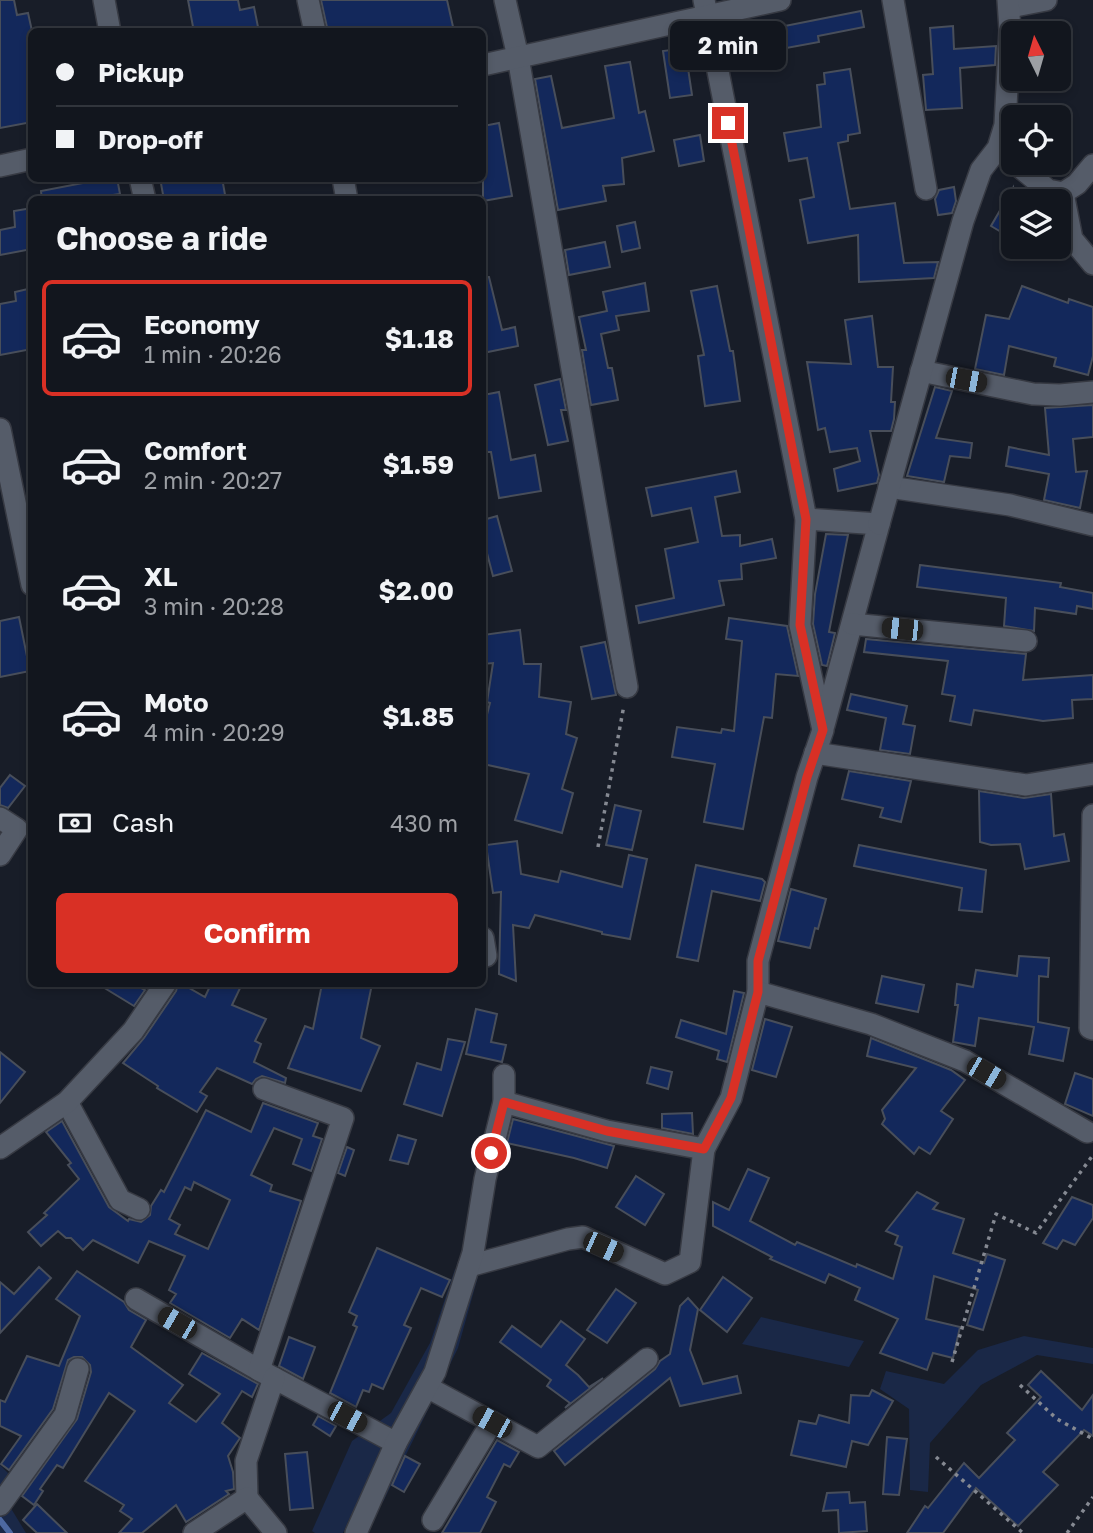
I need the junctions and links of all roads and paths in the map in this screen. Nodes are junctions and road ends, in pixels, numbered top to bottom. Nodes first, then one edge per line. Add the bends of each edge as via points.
1 (104, 0) edge
2 (308, 0) edge
3 (505, 0) edge
4 (780, 0) edge
5 (893, 0) edge
6 (1046, 0) edge
7 (1009, 4) edge
8 (706, 9) edge
9 (109, 28) edge
10 (314, 28) edge
11 (518, 57) junction
12 (486, 64) edge
13 (1006, 105) edge
14 (28, 160) edge
15 (1001, 161) edge
16 (1093, 165) edge
17 (0, 166) edge
18 (1030, 175) edge
19 (926, 189) dead end
20 (1047, 189) edge
21 (1069, 189) edge
22 (1071, 234) edge
23 (1093, 264) edge
24 (921, 372) junction
25 (1093, 392) edge
26 (0, 429) edge
27 (889, 487) junction
28 (806, 519) junction
29 (879, 524) junction
30 (1093, 525) edge
31 (28, 566) edge
32 (852, 624) junction
33 (1026, 641) dead end
34 (627, 687) joint
35 (823, 730) junction
36 (815, 753) junction
37 (1093, 774) edge
38 (1093, 815) edge
39 (16, 827) edge
40 (598, 847) dead end
41 (0, 855) edge
42 (163, 987) edge
43 (758, 992) junction
44 (1093, 1029) edge
45 (504, 1075) dead end
46 (264, 1089) dead end
47 (67, 1102) junction
48 (504, 1102) junction
49 (1087, 1132) dead end
50 (0, 1148) edge
51 (704, 1149) junction
52 (1093, 1155) edge
53 (139, 1209) dead end
54 (469, 1266) junction
55 (136, 1299) dead end
56 (648, 1359) dead end
57 (952, 1362) dead end
58 (78, 1368) dead end
59 (266, 1374) junction
60 (1020, 1385) dead end
61 (427, 1387) junction
62 (492, 1422) junction
63 (1093, 1439) edge
64 (396, 1443) junction
65 (936, 1457) dead end
66 (1093, 1497) edge
67 (247, 1498) junction
68 (0, 1505) edge
69 (433, 1520) dead end
70 (194, 1533) edge
71 (276, 1533) edge
72 (356, 1533) edge
73 (1023, 1533) edge
74 (1068, 1533) edge

1 - 9 street
2 - 10 street
3 - 11 street
4 - 8 street
5 - 19 street
6 - 7 street
7 - 13 street
8 - 11 street
8 - 28 street
11 - 12 street
11 - 34 street
14 - 17 street
15 - 24 street via 981,170
16 - 21 street
18 - 20 street
22 - 23 street
24 - 25 street via 1033,394
24 - 27 street
26 - 31 street
27 - 29 street
27 - 30 street via 1010,505
28 - 29 street
28 - 35 street via 800,625
29 - 32 street
32 - 33 street
32 - 35 street
34 - 40 path
35 - 36 street
36 - 37 street via 1026,785
36 - 43 street via 758,961
38 - 44 street
39 - 41 street
42 - 47 street via 133,1031
43 - 49 street via 872,1024 965,1061
43 - 51 street via 731,1098
45 - 48 street
46 - 59 street via 343,1118
47 - 50 street
47 - 53 street via 120,1200
48 - 51 street via 607,1131
48 - 54 street
51 - 54 street via 690,1262 665,1275 583,1237
52 - 57 path via 1036,1233 996,1214
54 - 61 street
55 - 59 street
56 - 62 street via 538,1447
58 - 68 street via 65,1415
59 - 64 street
59 - 67 street via 246,1461
60 - 63 path via 1057,1419
61 - 62 street
61 - 64 street
62 - 69 street
64 - 72 street
65 - 73 path
66 - 74 path
67 - 70 street
67 - 71 street

